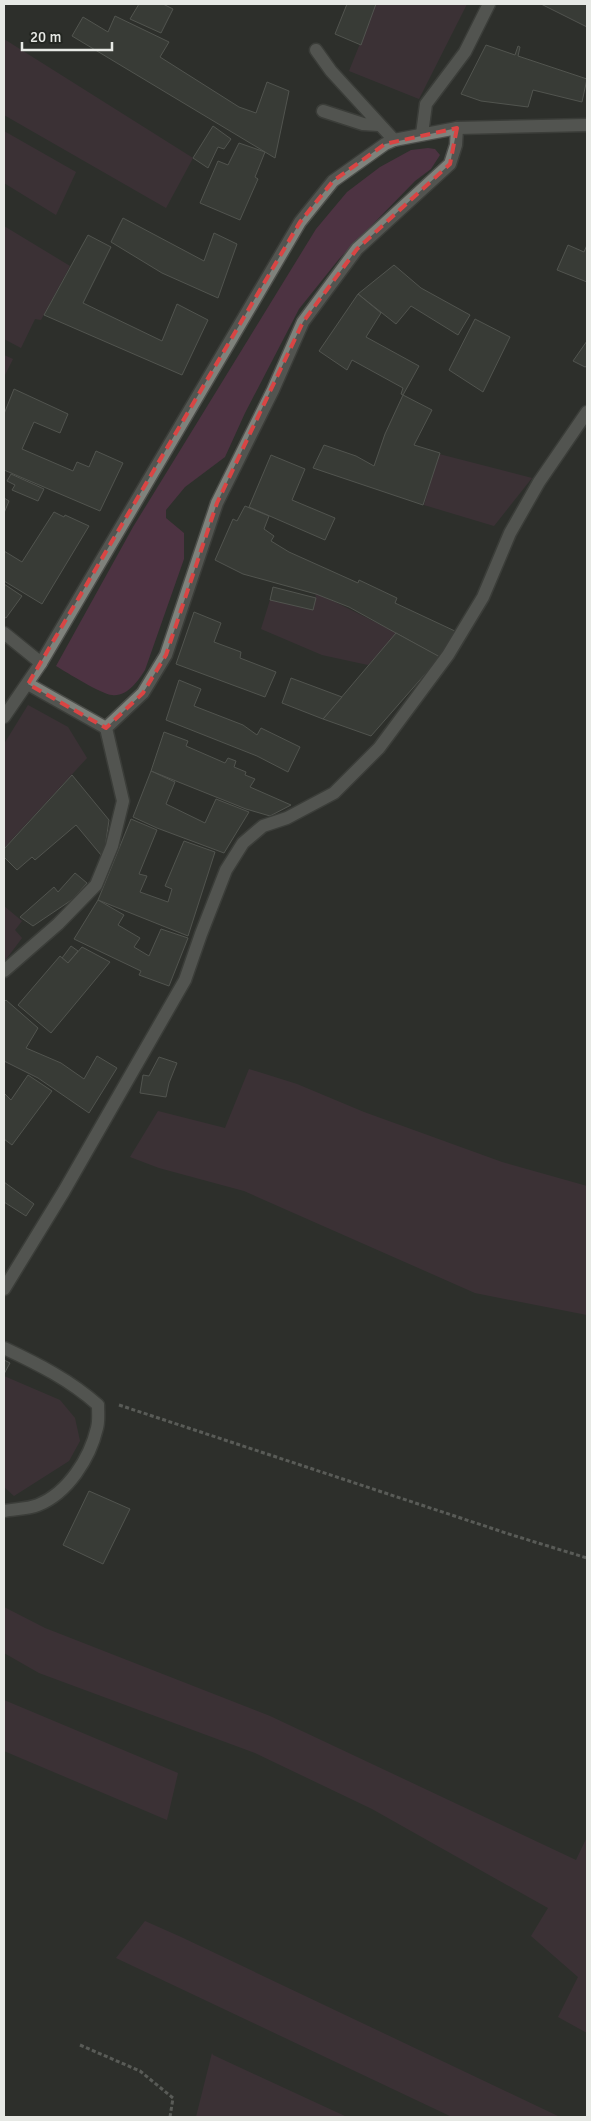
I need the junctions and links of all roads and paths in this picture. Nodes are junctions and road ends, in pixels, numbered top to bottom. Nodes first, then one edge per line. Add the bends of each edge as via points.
1 (489, 4) edge
2 (316, 50) dead end
3 (323, 111) dead end
4 (379, 125) junction
5 (587, 125) edge
6 (457, 128) junction
7 (422, 134) junction
8 (394, 140) junction
9 (587, 412) edge
10 (4, 633) edge
11 (41, 663) junction
12 (28, 684) junction
13 (4, 717) edge
14 (106, 728) junction
15 (4, 971) edge
16 (4, 1289) edge
17 (4, 1348) edge
18 (98, 1405) junction
19 (4, 1511) edge
20 (587, 1558) edge
21 (80, 2045) dead end
22 (170, 2117) edge

1 - 7 street via 465,52 426,104
2 - 4 street
3 - 4 street via 363,124
4 - 8 street
5 - 6 street
6 - 7 street
6 - 14 street via 450,164 357,249 303,322 217,503 166,655 143,692
7 - 8 street
8 - 11 street via 333,181 300,222
9 - 16 street via 538,482 510,533 483,597 448,655 380,748 334,792 287,818 263,826 243,843 226,870 185,980
10 - 11 street
11 - 12 street
12 - 13 street
12 - 14 street
14 - 15 street via 123,801 112,846 96,885 58,924
17 - 18 street via 80,1389
18 - 19 street via 94,1440 79,1469 59,1491 38,1505
18 - 20 path via 113,1404
21 - 22 path via 140,2071 173,2098

